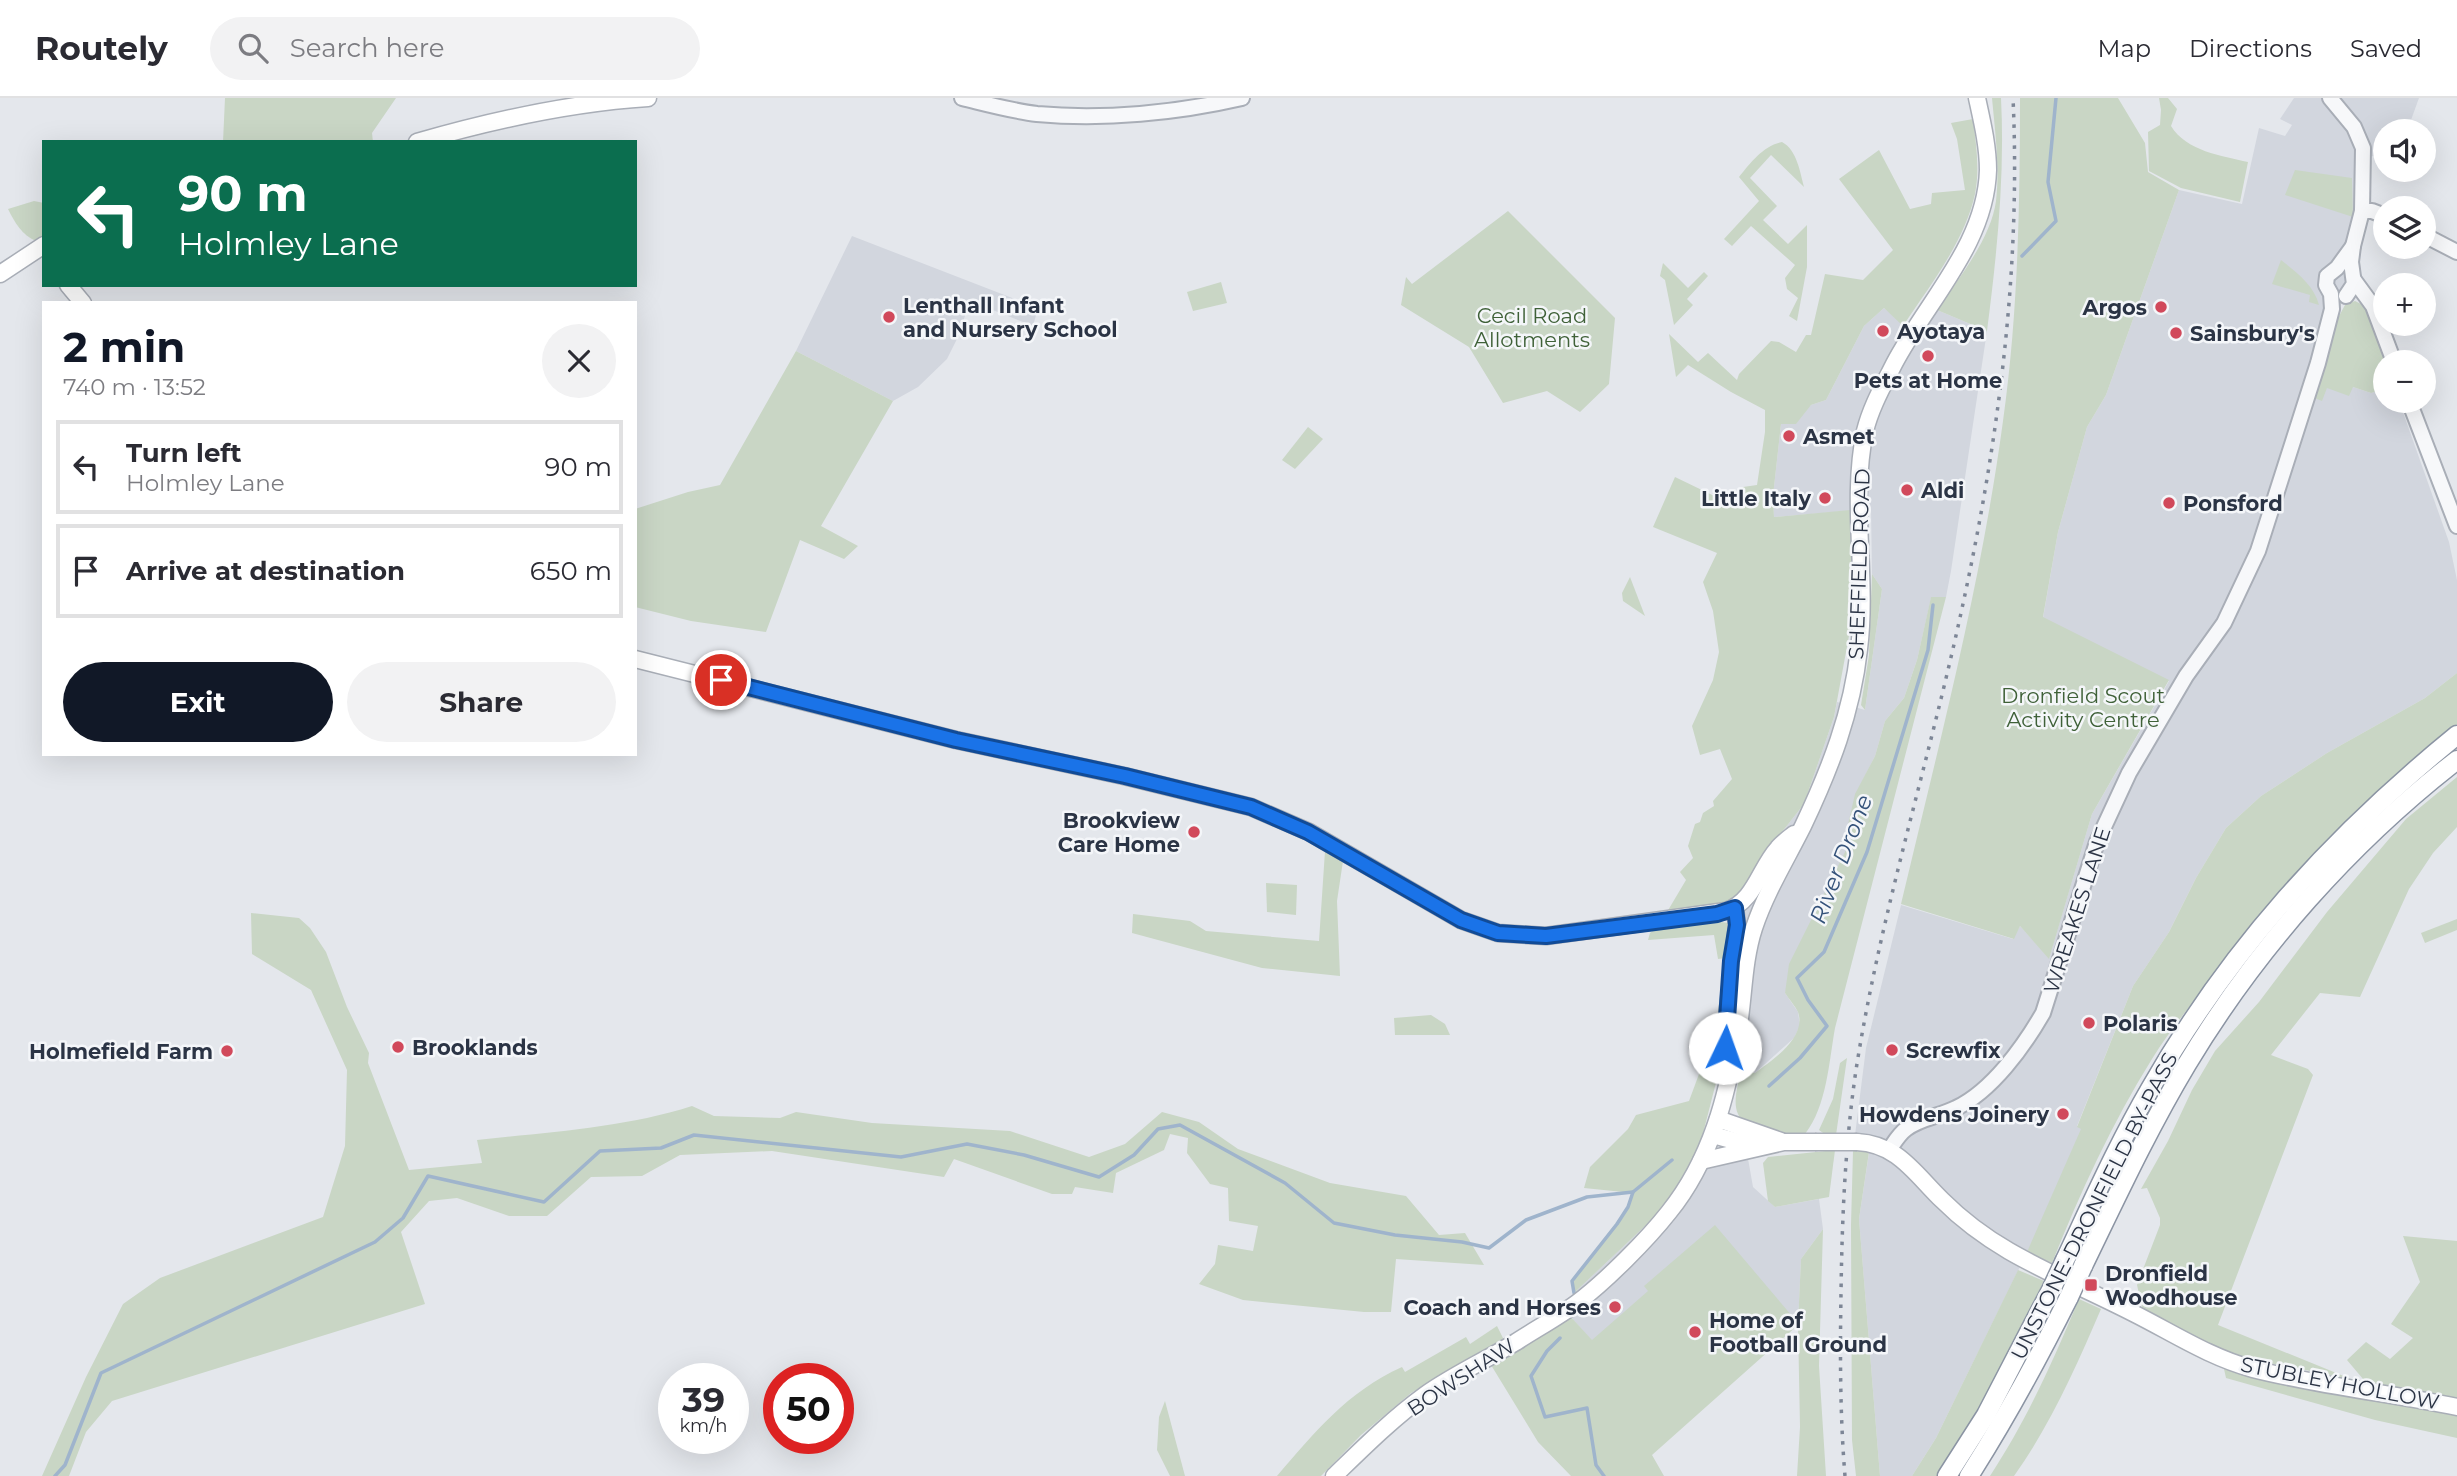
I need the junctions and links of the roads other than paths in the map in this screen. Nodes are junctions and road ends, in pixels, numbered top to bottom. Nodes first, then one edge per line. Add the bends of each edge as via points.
1 (648, 98) edge
2 (962, 98) edge
3 (1242, 98) edge
4 (1977, 98) edge
5 (2330, 98) edge
6 (425, 140) edge
7 (2362, 211) junction
8 (2373, 213) edge
9 (2436, 241) edge
10 (2353, 246) junction
11 (42, 251) edge
12 (2457, 252) edge
13 (2337, 268) junction
14 (0, 274) edge
15 (2354, 277) junction
16 (70, 287) edge
17 (2366, 296) junction
18 (2338, 299) junction
19 (81, 301) edge
20 (2390, 350) edge
21 (2414, 413) edge
22 (2457, 526) edge
23 (637, 660) edge
24 (2457, 735) edge
25 (2457, 760) edge
26 (1802, 828) junction
27 (1735, 908) junction
28 (1730, 1066) junction
29 (1715, 1127) junction
30 (1784, 1142) junction
31 (1759, 1147) junction
32 (1889, 1150) junction
33 (1701, 1161) junction
34 (1562, 1313) joint
35 (2457, 1407) edge
36 (1334, 1476) edge
37 (1947, 1476) edge
38 (1969, 1476) edge

1 - 6 main road via 522,115
2 - 3 street via 1070,116 1156,112
4 - 26 main road, SHEFFIELD ROAD via 1988,169 1981,214 1966,248 1907,339 1871,412 1860,488 1862,612 1854,683 1835,757
5 - 7 street, WREAKES LANE via 2354,127 2363,148
7 - 8 street
7 - 10 street, WREAKES LANE
9 - 12 street
10 - 13 street, WREAKES LANE
10 - 15 street, WREAKES LANE
11 - 14 main road
13 - 15 street
13 - 18 street, WREAKES LANE via 2326,280 2327,289
15 - 17 street
15 - 18 street, WREAKES LANE via 2353,289
16 - 19 main road
17 - 18 street
17 - 20 street
18 - 32 street, WREAKES LANE via 2258,551 2224,623 2186,676 2129,773 2097,842 2043,1013 2009,1063 1979,1093 1957,1108 1905,1129
21 - 22 street
23 - 27 main road via 944,737 1251,807 1308,832 1461,920 1498,933 1546,936
24 - 37 highway, UNSTONE-DRONFIELD BY-PASS, bridge via 2337,842 2277,906 2211,993 2149,1090 1986,1415
25 - 38 highway, UNSTONE-DRONFIELD BY-PASS, bridge via 2346,859 2297,912 2233,995 2157,1117 2029,1376
26 - 27 main road via 1778,847 1747,899
26 - 28 main road, SHEFFIELD ROAD via 1756,923
27 - 28 main road via 1725,1037
28 - 29 main road, SHEFFIELD ROAD
29 - 30 main road, STUBLEY HOLLOW
29 - 31 main road, STUBLEY HOLLOW via 1736,1143
29 - 33 main road, SHEFFIELD ROAD
30 - 31 main road, STUBLEY HOLLOW
30 - 32 main road, STUBLEY HOLLOW, bridge via 1876,1143
31 - 33 main road, STUBLEY HOLLOW
32 - 35 main road, STUBLEY HOLLOW via 1968,1224 2008,1251 2211,1355 2300,1379
33 - 34 main road, SHEFFIELD ROAD via 1668,1214 1594,1290
34 - 36 main road, BOWSHAW via 1428,1393

